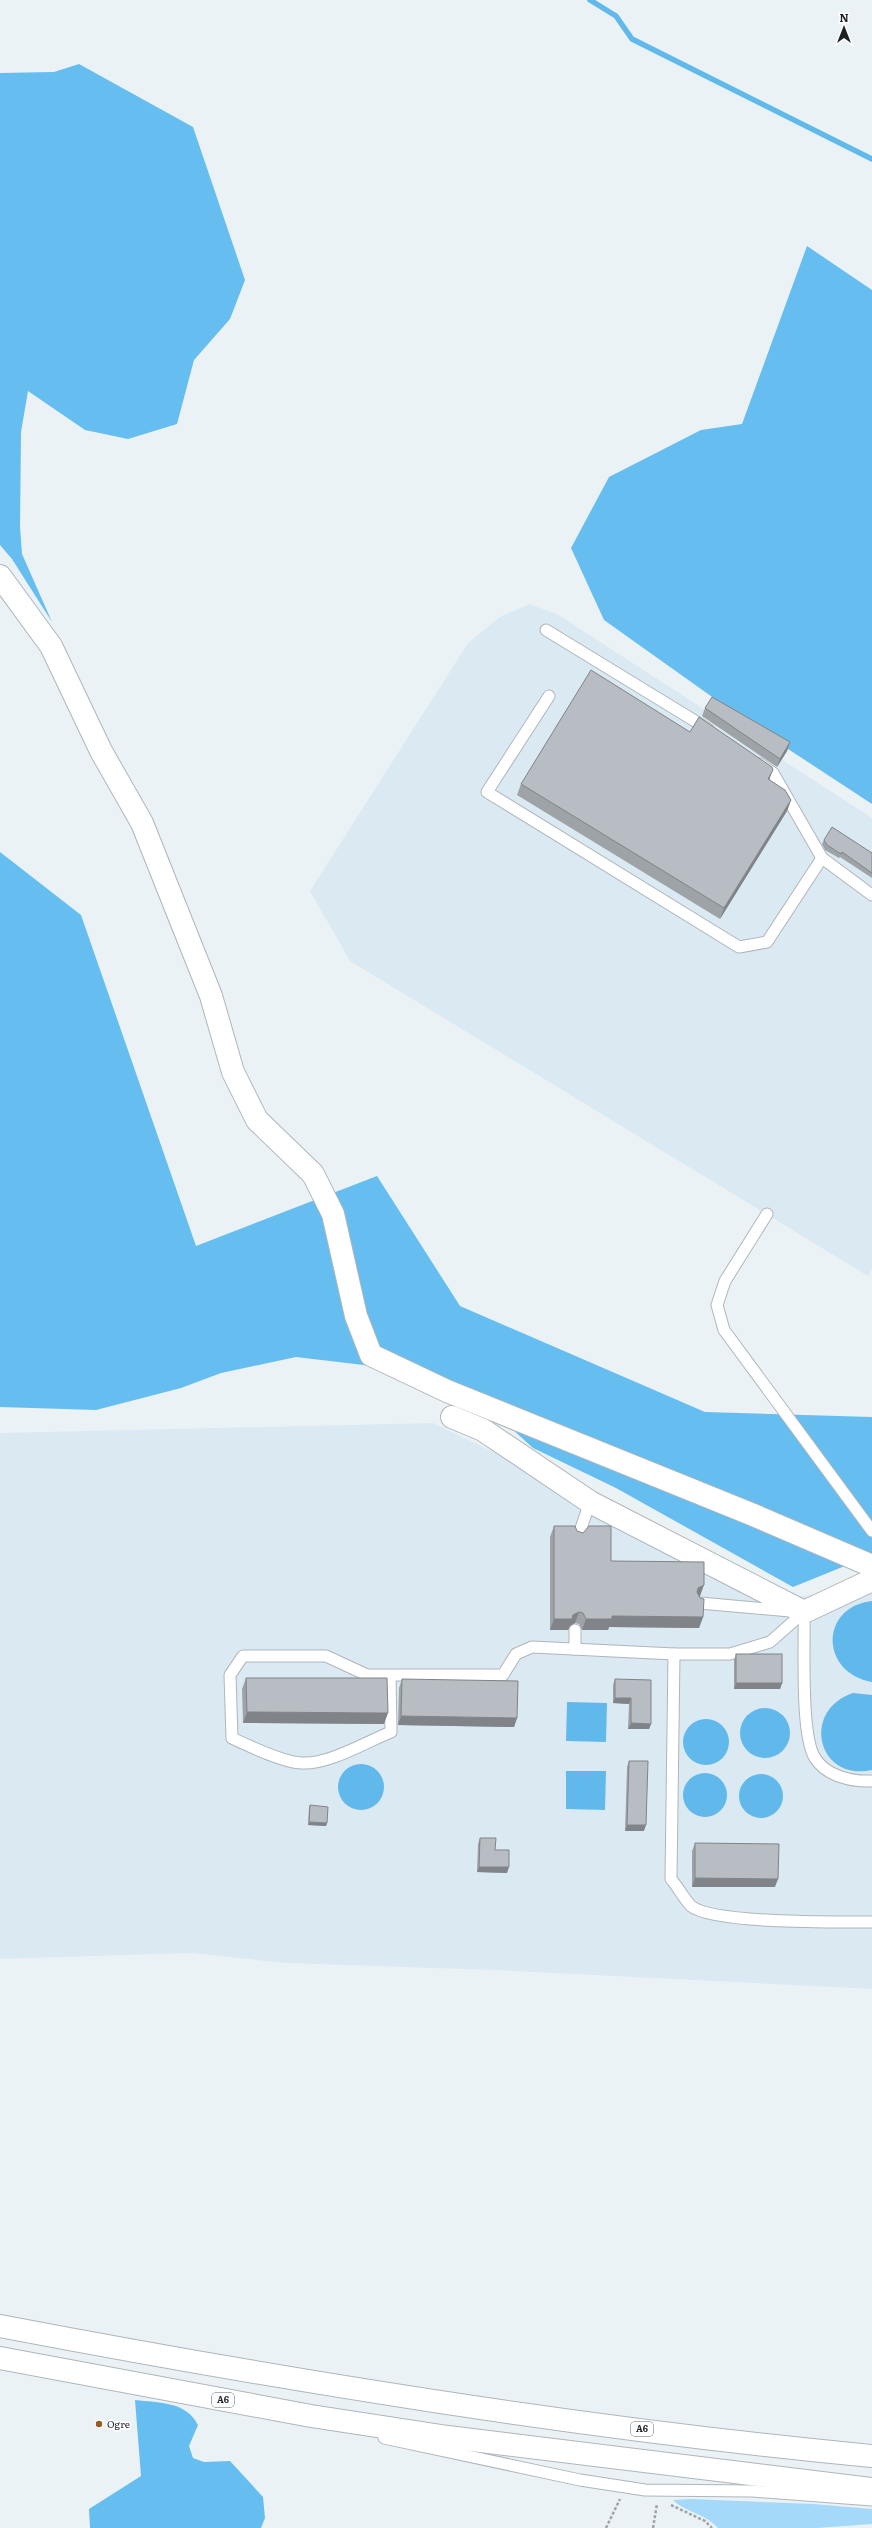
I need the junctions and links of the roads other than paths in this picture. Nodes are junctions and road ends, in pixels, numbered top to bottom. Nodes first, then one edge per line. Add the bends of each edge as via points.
1 (0, 576) edge
2 (546, 630) dead end
3 (549, 696) dead end
4 (716, 734) edge
5 (747, 756) edge
6 (822, 858) junction
7 (872, 894) edge
8 (767, 1214) dead end
9 (452, 1417) dead end
10 (590, 1502) junction
11 (872, 1531) edge
12 (578, 1537) edge
13 (872, 1566) edge
14 (872, 1580) edge
15 (700, 1603) edge
16 (804, 1612) junction
17 (575, 1630) edge
18 (575, 1649) junction
19 (674, 1654) junction
20 (390, 1675) junction
21 (872, 1781) edge
22 (872, 1922) edge
23 (0, 2326) edge
24 (0, 2358) edge
25 (311, 2416) junction
26 (872, 2456) edge
27 (872, 2489) edge
28 (872, 2500) edge

1 - 13 main road via 52,646 101,751 142,823 211,996 233,1072 257,1120 312,1174 333,1214 356,1316 371,1355 447,1391 751,1514
2 - 4 lane via 684,712
3 - 6 lane via 487,792 739,947 767,942
5 - 6 lane via 773,773
6 - 7 lane
8 - 11 lane via 725,1281 717,1304 724,1330
9 - 10 main road via 483,1430
10 - 12 lane
10 - 16 main road
14 - 16 main road
15 - 16 lane
16 - 19 lane via 770,1642 730,1654
16 - 21 lane via 806,1736 815,1758 833,1775 860,1782
17 - 18 lane
18 - 19 lane
18 - 20 lane via 532,1647 516,1654 503,1675
19 - 22 lane via 671,1878 692,1906 722,1916 768,1920
20 - 20 lane via 367,1675 326,1656 243,1656 230,1675 232,1738 256,1749 301,1763 324,1760 391,1732
23 - 26 main road, A6 via 146,2354 413,2399
24 - 25 main road, A6
25 - 27 main road, A6 via 448,2437
25 - 28 lane via 336,2428 496,2460 580,2480 645,2490 752,2491

